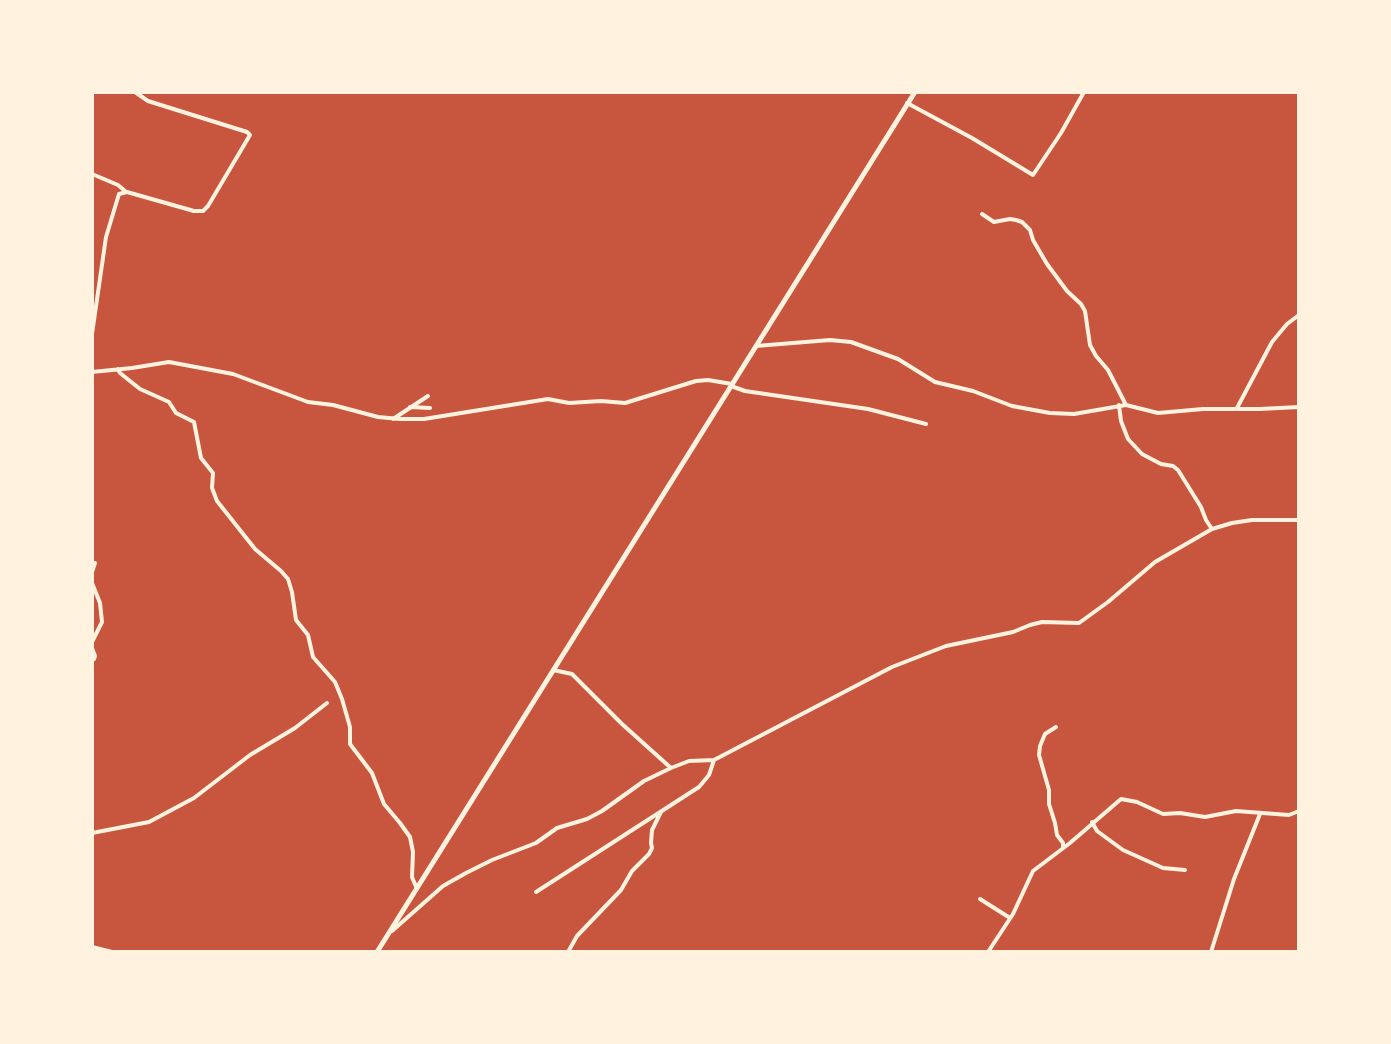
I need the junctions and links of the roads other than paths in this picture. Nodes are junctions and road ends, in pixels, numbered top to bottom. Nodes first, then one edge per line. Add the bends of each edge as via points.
1 (135, 92) edge
2 (915, 92) edge
3 (1084, 92) edge
4 (907, 103) junction
5 (92, 174) edge
6 (127, 192) junction
7 (982, 214) dead end
8 (1299, 315) edge
9 (92, 334) edge
10 (756, 346) junction
11 (118, 369) junction
12 (92, 372) edge
13 (731, 385) junction
14 (428, 396) dead end
15 (1119, 405) junction
16 (1126, 405) junction
17 (410, 407) junction
18 (1299, 407) edge
19 (430, 408) dead end
20 (1237, 408) junction
21 (393, 419) junction
22 (926, 424) dead end
23 (1299, 520) edge
24 (1212, 529) junction
25 (95, 563) dead end
26 (92, 572) edge
27 (92, 583) edge
28 (92, 645) edge
29 (94, 659) edge
30 (553, 670) junction
31 (327, 703) dead end
32 (1056, 727) dead end
33 (714, 760) junction
34 (671, 768) junction
35 (1299, 811) edge
36 (661, 812) junction
37 (1260, 814) junction
38 (1092, 822) junction
39 (1084, 829) junction
40 (1097, 831) junction
41 (92, 833) edge
42 (1063, 848) junction
43 (1185, 870) dead end
44 (417, 889) junction
45 (536, 892) dead end
46 (980, 899) dead end
47 (1010, 918) junction
48 (390, 932) junction
49 (92, 947) edge
50 (112, 952) edge
51 (377, 952) edge
52 (568, 952) edge
53 (988, 952) edge
54 (1211, 952) edge

1 - 6 street via 250,135 203,211
2 - 4 street
3 - 4 street via 1033,175
4 - 10 street
5 - 6 street
6 - 9 street via 119,194 107,229
7 - 16 street via 994,222 1022,222 1030,230 1047,264 1081,304 1090,345
8 - 20 street via 1272,342
10 - 13 street
10 - 15 street via 851,342 898,359 935,382 1033,411 1074,414
11 - 12 street
11 - 21 street via 165,362 198,367 233,374 303,401
11 - 44 street via 194,422 217,501 290,582 296,620 342,699 350,744 410,837
13 - 21 street via 696,381 625,403 548,399
13 - 22 street
13 - 30 street
14 - 17 street
15 - 16 street
15 - 24 street via 1128,439 1142,454 1178,470
16 - 20 street via 1158,413
17 - 19 street
17 - 21 street
18 - 20 street
23 - 24 street via 1265,519
24 - 33 street via 1155,562 1084,621 1042,622 946,646 892,667
25 - 26 street
27 - 28 street via 102,622
28 - 29 street
30 - 34 street via 572,674
30 - 44 street
31 - 41 street via 194,798 149,822
32 - 42 street via 1045,734 1039,755
33 - 34 street
33 - 36 street via 699,787
34 - 48 street via 587,819 557,828 443,886
35 - 37 street
36 - 45 street
36 - 52 street via 649,854
37 - 38 street via 1163,814 1124,798
37 - 54 street
38 - 39 street
38 - 40 street
39 - 40 street
39 - 42 street
40 - 43 street via 1157,866
42 - 47 street via 1033,871
44 - 48 street
46 - 47 street
47 - 53 street
48 - 51 street
49 - 50 street

